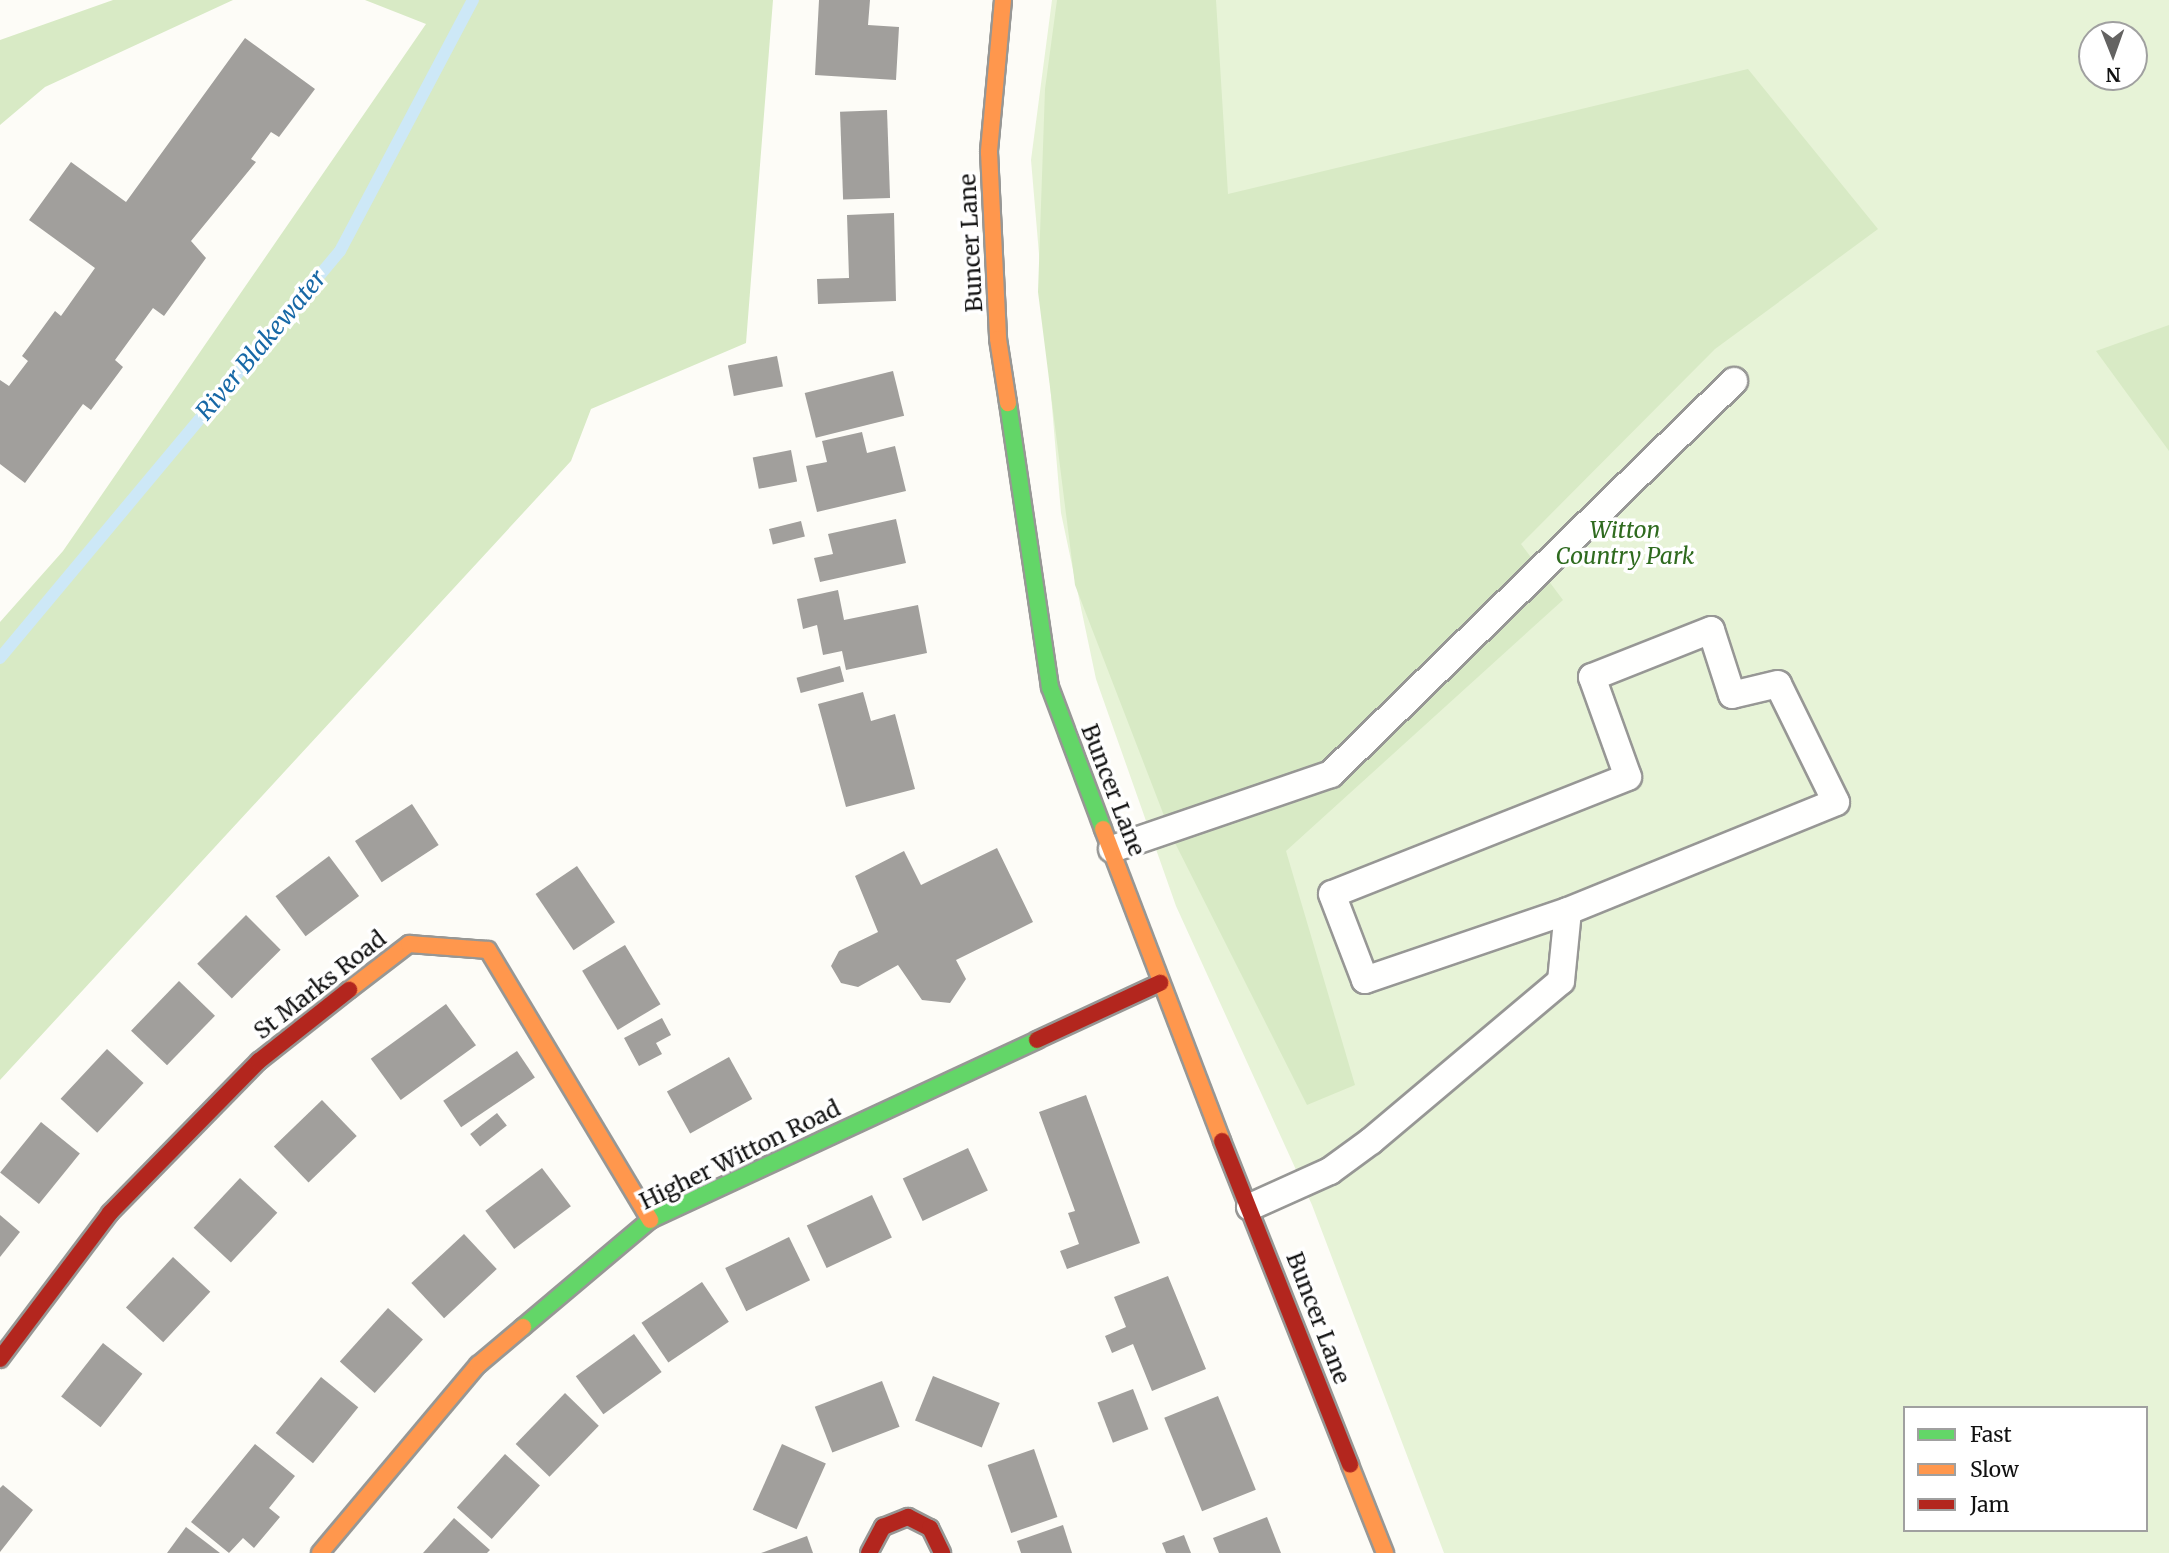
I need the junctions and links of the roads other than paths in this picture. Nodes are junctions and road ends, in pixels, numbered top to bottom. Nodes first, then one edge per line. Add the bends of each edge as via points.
1 (1003, 0) edge
2 (1734, 381) dead end
3 (1112, 849) junction
4 (1567, 911) junction
5 (1160, 984) junction
6 (1250, 1207) junction
7 (650, 1220) junction
8 (0, 1359) edge
9 (320, 1553) edge
10 (869, 1553) edge
11 (942, 1553) edge
12 (1385, 1553) edge

1 - 3 street, Buncer Lane via 989,152 998,339 1050,687
2 - 3 lane via 1331,774
3 - 5 street, Buncer Lane
4 - 4 lane via 1836,802 1779,684 1732,695 1711,630 1592,677 1628,777 1332,894 1365,980
4 - 6 lane via 1561,981 1412,1110 1330,1171
5 - 6 street, Buncer Lane
5 - 7 street, Higher Witton Road
6 - 12 street, Buncer Lane
7 - 8 street, St Marks Road via 488,950 409,944 259,1061 110,1213
7 - 9 street, Higher Witton Road via 478,1365
10 - 11 street via 883,1527 908,1517 930,1528

